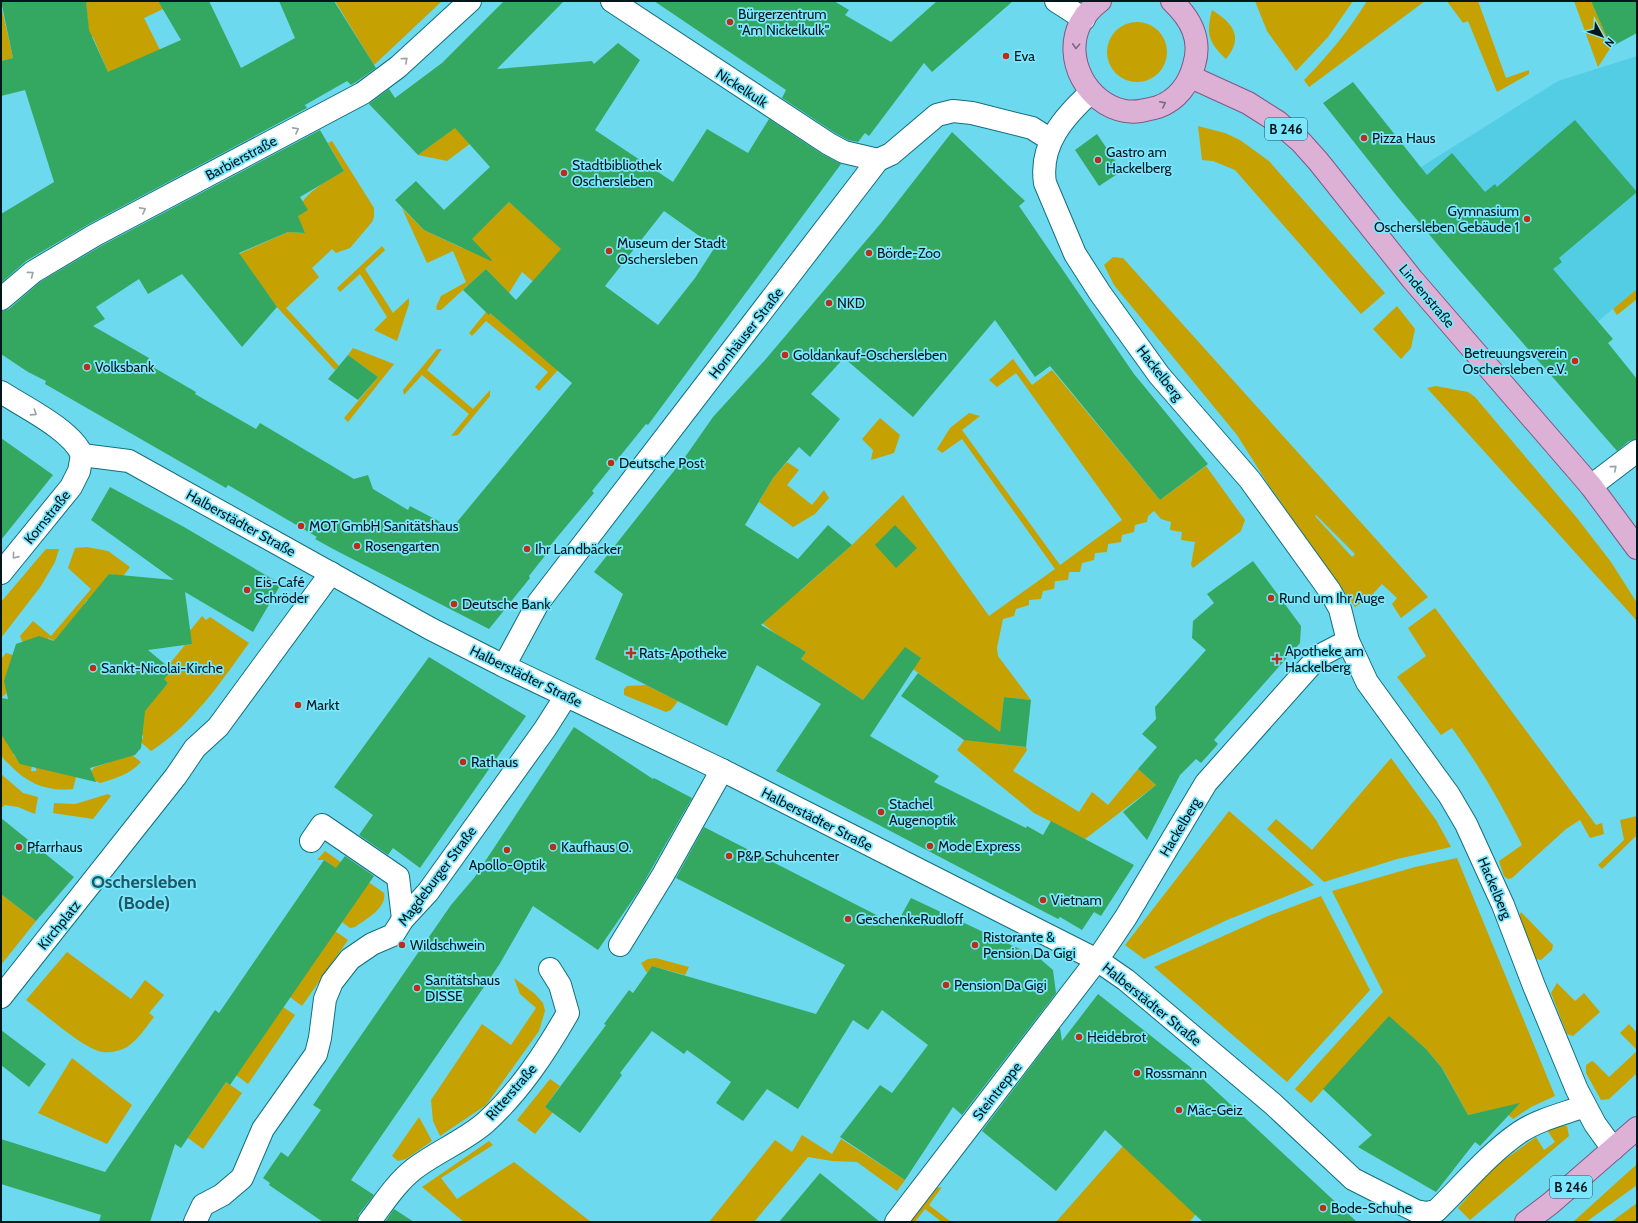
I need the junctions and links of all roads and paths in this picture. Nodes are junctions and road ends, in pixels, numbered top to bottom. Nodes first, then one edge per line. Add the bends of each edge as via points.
1 (470, 1) edge
2 (612, 1) edge
3 (1056, 1) edge
4 (1100, 1) edge
5 (1172, 1) edge
6 (1084, 19) junction
7 (1191, 76) junction
8 (1091, 92) junction
9 (1051, 140) junction
10 (878, 160) junction
11 (1, 299) edge
12 (1, 392) edge
13 (1637, 451) edge
14 (82, 455) junction
15 (1591, 486) junction
16 (1637, 548) edge
17 (1, 573) edge
18 (331, 573) junction
19 (1348, 641) junction
20 (504, 666) junction
21 (566, 696) junction
22 (722, 770) junction
23 (316, 833) dead end
24 (403, 919) junction
25 (620, 945) dead end
26 (1097, 960) junction
27 (550, 969) dead end
28 (1, 997) edge
29 (1585, 1106) junction
30 (1637, 1128) edge
31 (1613, 1150) junction
32 (196, 1222) edge
33 (369, 1222) edge
34 (896, 1222) edge
35 (1526, 1222) edge

11 -> 1 street, Barbierstraße via 33,272 94,235 363,92 398,67
2 - 10 street, Nickelkulk via 829,144 844,152
3 - 6 street
4 - 6 main road via 1090,9
5 - 7 main road via 1185,14 1195,34 1197,56
6 -> 8 main road via 1075,42 1075,60 1081,77
8 -> 7 main road via 1107,104 1125,111 1145,111 1164,105 1180,93
7 - 15 main road, Lindenstraße / B 246 via 1248,102 1278,122 1301,142 1412,279
8 - 9 street, Hackelberg via 1064,117
9 - 10 street, Hornhäuser Straße via 1032,128 972,113 953,111 937,115 891,154
9 - 19 street, Hackelberg via 1043,170 1045,183 1079,261 1159,375 1250,480 1330,591 1340,609
10 - 20 street, Hornhäuser Straße via 538,603
12 -> 14 street via 53,425 79,446
15 -> 13 street
14 -> 17 street, Kornstraße via 79,471 71,488
14 - 18 street, Halberstädter Straße via 129,461
15 - 16 main road, Lindenstraße / B 246
18 - 20 street, Halberstädter Straße
18 - 28 street, Kirchplatz via 218,727 195,748 176,776
19 - 26 street, Hackelberg via 1319,656 1206,783 1126,917
19 - 29 street, Hackelberg via 1367,682 1449,795 1466,824 1503,905
20 - 21 street, Halberstädter Straße
21 - 22 street, Halberstädter Straße
21 - 24 street, Magdeburger Straße via 428,892
22 - 25 street
22 - 26 street, Halberstädter Straße
23 - 24 street via 398,877
24 - 32 street, Magdeburger Straße via 393,935 372,944 350,959 332,982 325,999 316,1054 263,1129 242,1178 222,1195 203,1205
26 - 29 street, Halberstädter Straße via 1126,980 1267,1099 1353,1178 1416,1211 1436,1211 1501,1147 1521,1132 1550,1116
26 - 34 street, Steintreppe
27 - 33 street, Ritterstraße via 560,985 568,1013 522,1083 484,1123 414,1169 396,1186
29 - 31 street, Hackelberg
30 - 31 main road, B 246
31 - 35 main road, B 246

